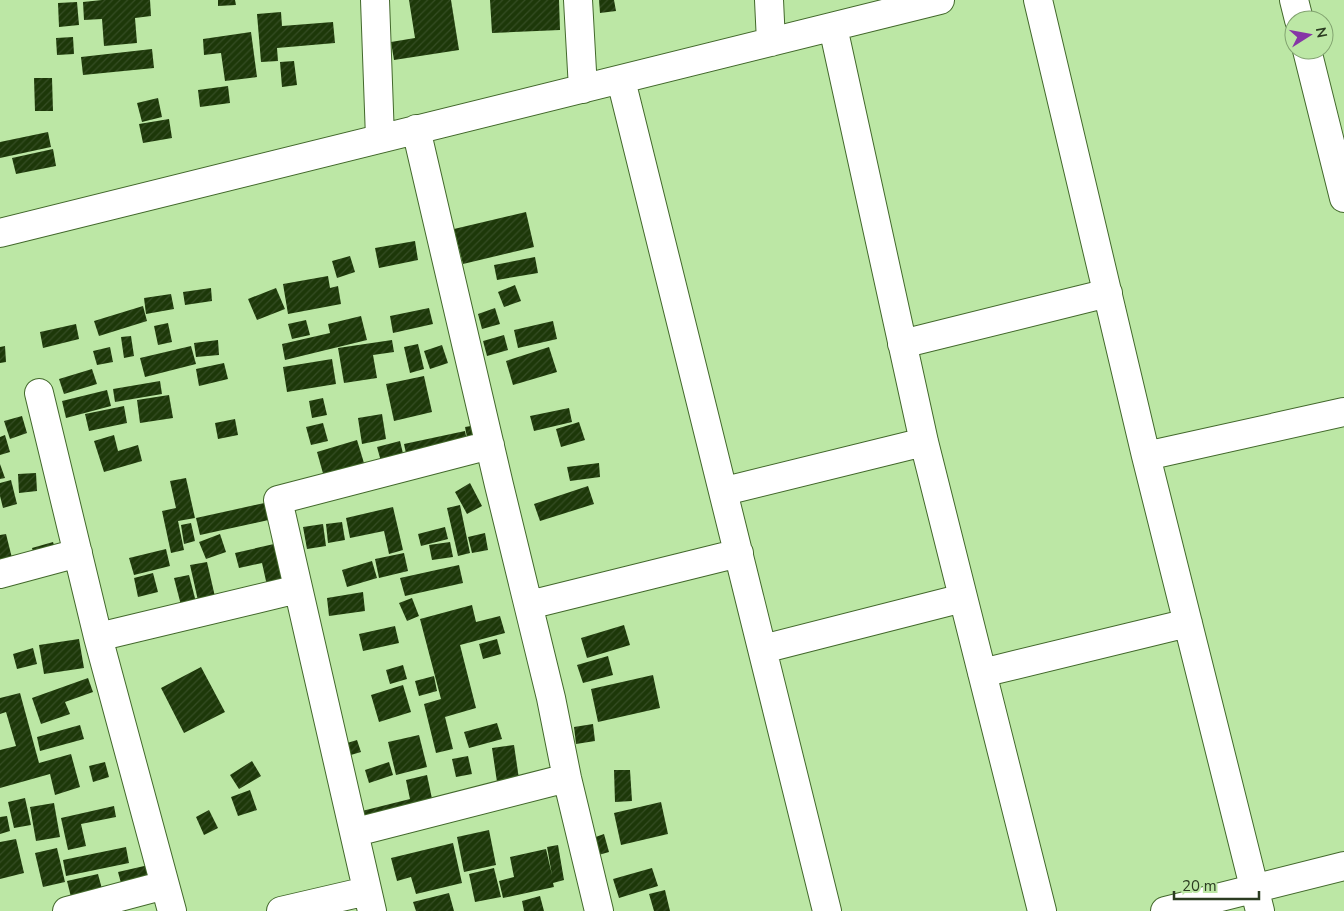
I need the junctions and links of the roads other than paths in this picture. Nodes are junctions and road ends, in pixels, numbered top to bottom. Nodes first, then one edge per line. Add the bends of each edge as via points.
1 (375, 0) edge
2 (578, 0) edge
3 (770, 0) edge
4 (940, 0) edge
5 (1038, 0) edge
6 (833, 27) junction
7 (771, 42) junction
8 (1310, 60) edge
9 (621, 80) junction
10 (583, 89) junction
11 (416, 129) junction
12 (380, 138) junction
13 (1344, 198) edge
14 (0, 233) edge
15 (1108, 293) junction
16 (902, 344) junction
17 (39, 393) dead end
18 (1344, 412) edge
19 (924, 442) junction
20 (490, 445) junction
21 (1146, 456) junction
22 (725, 491) junction
23 (78, 552) junction
24 (739, 553) junction
25 (0, 574) edge
26 (298, 589) junction
27 (963, 598) junction
28 (529, 605) junction
29 (1188, 623) junction
30 (98, 637) junction
31 (763, 649) junction
32 (982, 673) junction
33 (567, 778) junction
34 (356, 832) junction
35 (1344, 866) edge
36 (165, 885) junction
37 (1257, 900) edge
38 (370, 901) edge
39 (67, 911) edge
40 (172, 911) edge
41 (281, 911) edge
42 (599, 911) edge
43 (827, 911) edge
44 (1042, 911) edge
45 (1165, 911) edge

1 - 12 street
2 - 10 street
3 - 7 street
4 - 6 street
5 - 15 street
6 - 7 street
6 - 16 street
7 - 9 street
8 - 13 street
9 - 10 street
9 - 22 street
10 - 11 street
11 - 12 street
11 - 20 street
12 - 14 street
15 - 16 street
15 - 21 street
16 - 19 street
17 - 23 street
18 - 21 street
19 - 22 street
19 - 27 street
20 - 26 street via 278,500
20 - 28 street
21 - 29 street
22 - 24 street
23 - 25 street
23 - 30 street
24 - 28 street
24 - 31 street
26 - 30 street
26 - 34 street
27 - 31 street
27 - 32 street
28 - 33 street via 552,698
29 - 32 street
29 - 37 street
30 - 36 street
31 - 43 street
32 - 44 street
33 - 34 street
33 - 42 street
34 - 38 street
35 - 37 street
36 - 39 street
36 - 40 street
37 - 45 street
38 - 41 street

